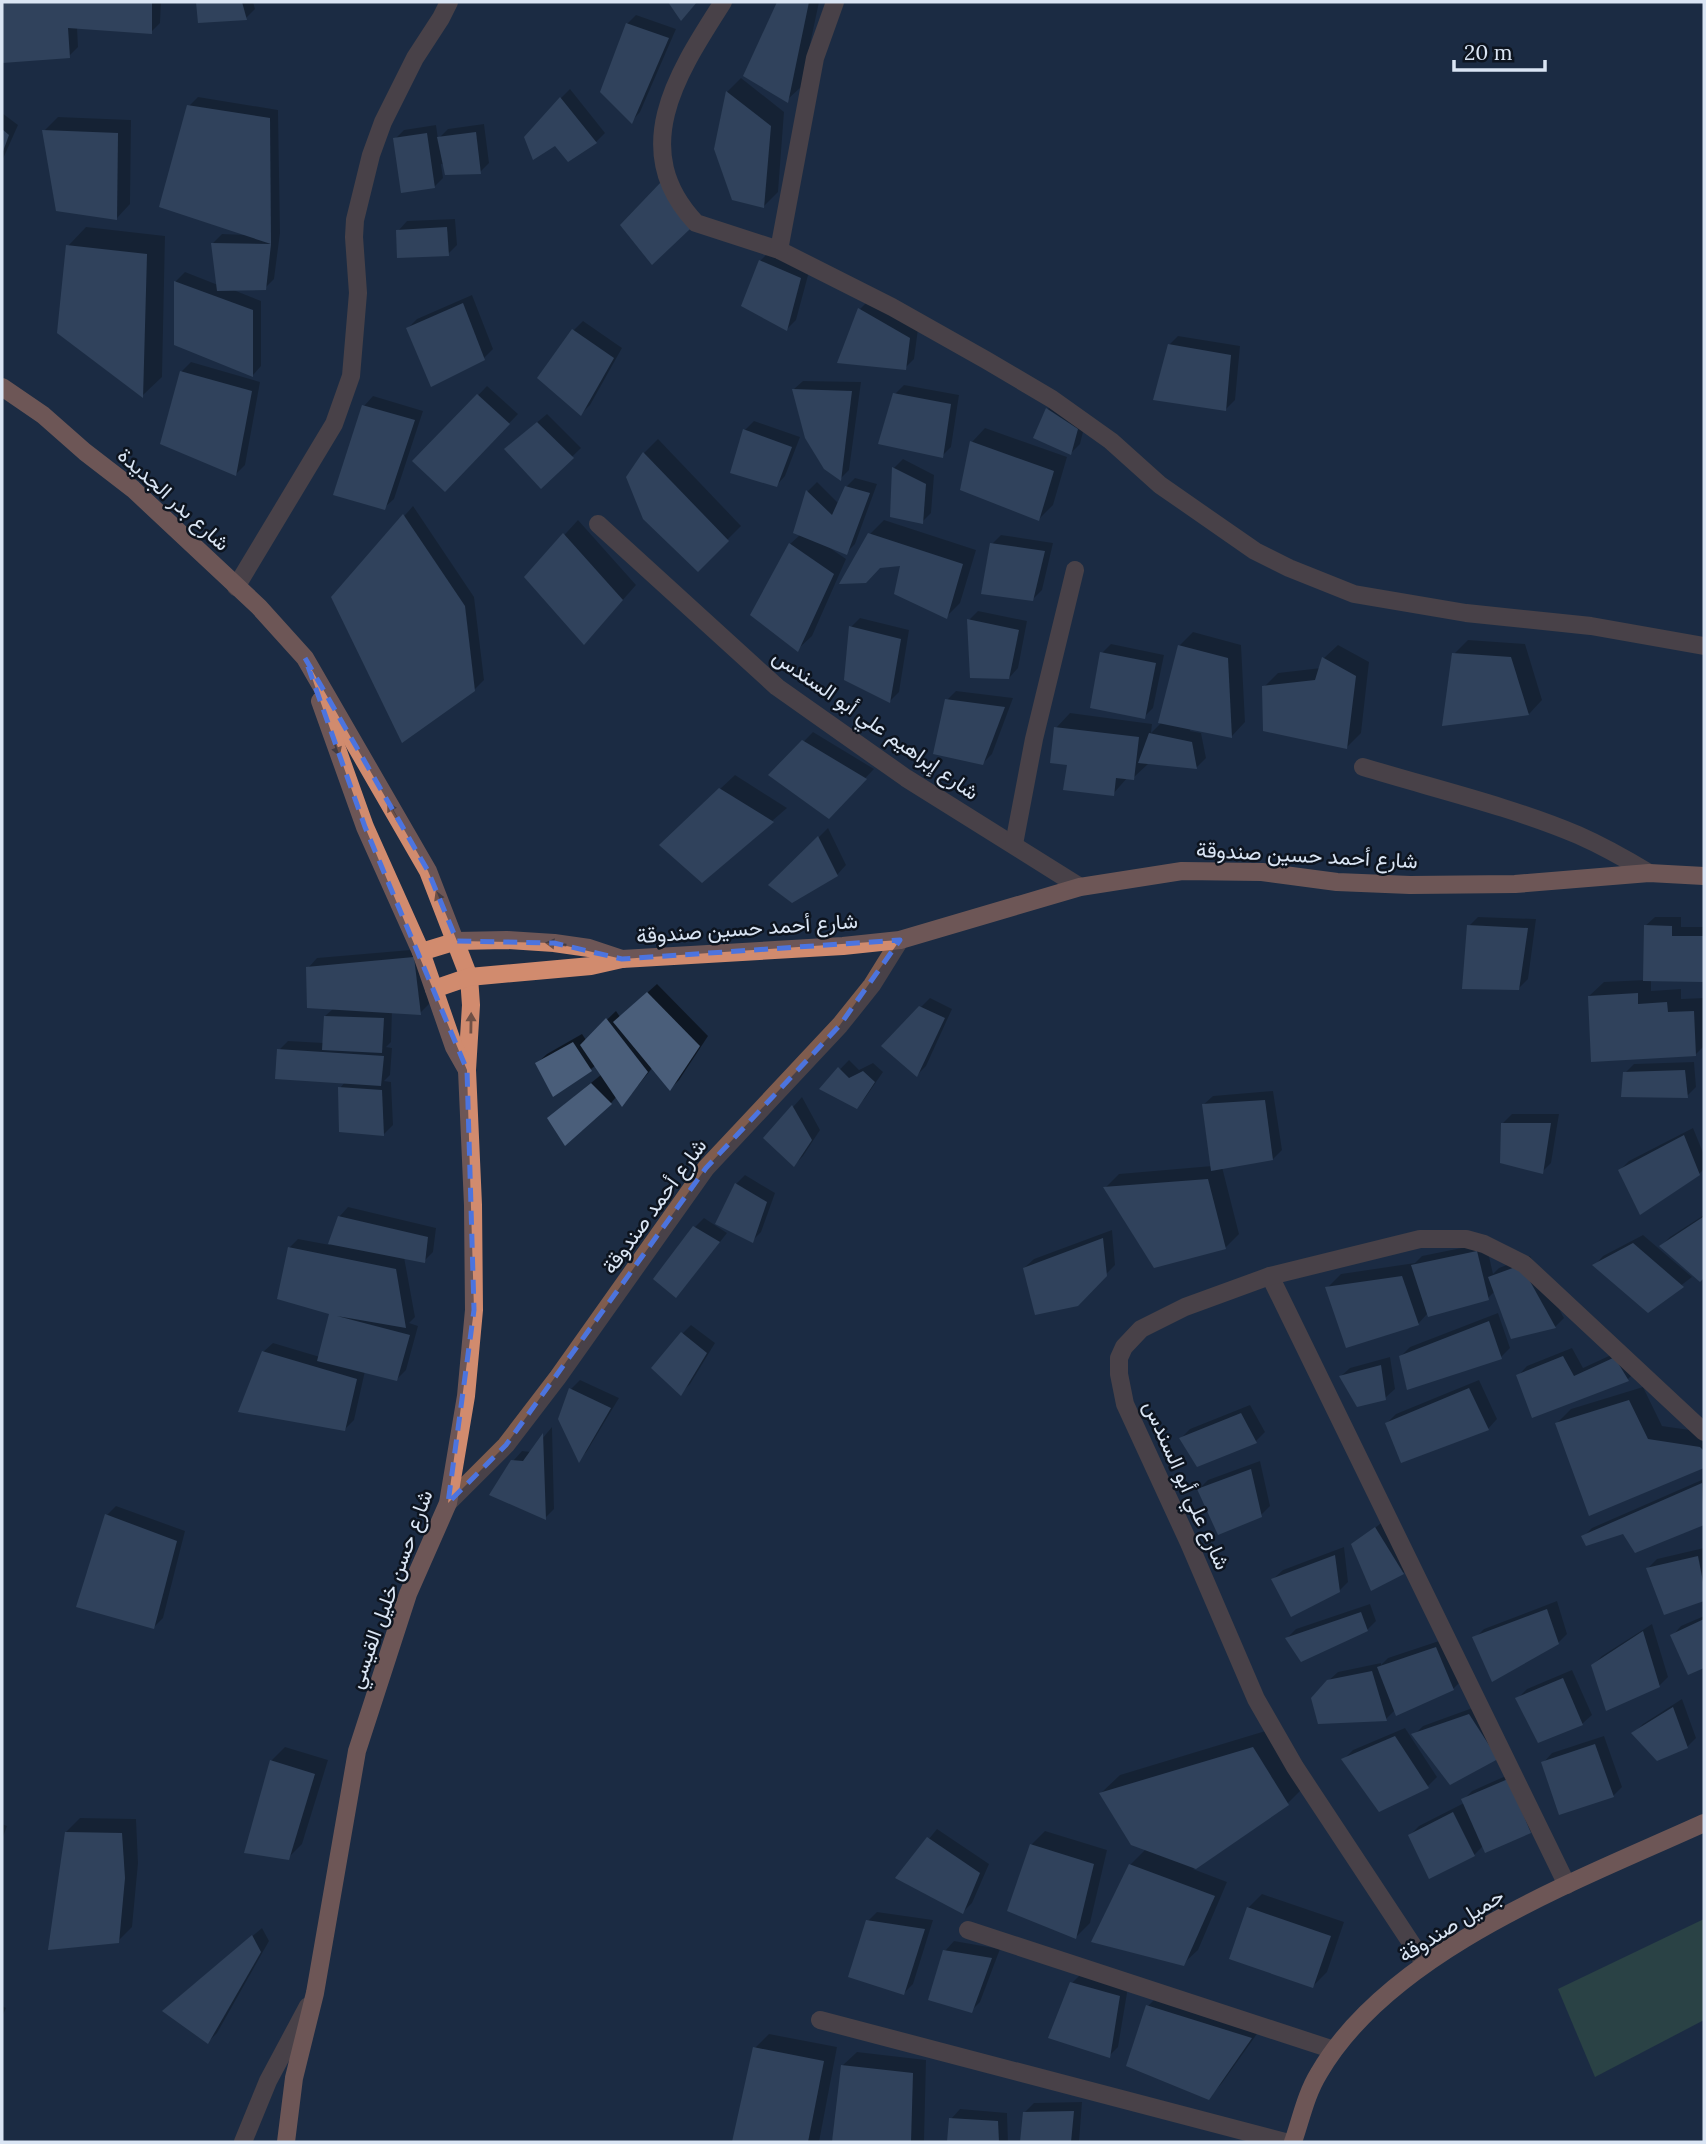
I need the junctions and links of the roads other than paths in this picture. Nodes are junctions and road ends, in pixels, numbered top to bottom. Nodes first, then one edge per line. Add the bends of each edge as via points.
1 (449, 2) edge
2 (723, 2) edge
3 (835, 2) edge
4 (779, 250) junction
5 (2, 387) edge
6 (598, 524) dead end
7 (1075, 570) dead end
8 (236, 587) junction
9 (1704, 646) edge
10 (305, 658) junction
11 (1363, 767) dead end
12 (1014, 844) junction
13 (1649, 873) junction
14 (1704, 876) edge
15 (1080, 887) junction
16 (900, 940) junction
17 (457, 942) junction
18 (421, 952) junction
19 (622, 959) junction
20 (469, 977) junction
21 (434, 989) junction
22 (467, 1070) junction
23 (1270, 1276) junction
24 (1704, 1432) edge
25 (448, 1503) junction
26 (1704, 1822) edge
27 (1567, 1885) junction
28 (968, 1930) dead end
29 (1425, 1964) junction
30 (315, 1993) junction
31 (820, 2020) dead end
32 (1334, 2050) junction
33 (243, 2142) edge
34 (286, 2142) edge
35 (1285, 2142) edge
36 (1293, 2142) edge

1 - 8 street via 415,58 370,155 355,220 358,293 351,376 334,424
2 - 4 street via 671,93 664,117 664,154 677,195 696,223
3 - 4 street via 815,58
4 - 9 street via 892,307 1052,399 1111,441 1160,485 1255,551 1289,568 1354,594
5 - 8 main road, شارع بدر الجديدة via 133,489
6 - 12 street, شارع إبراهيم علي أبو السندس via 777,687 906,778
7 - 12 street
8 - 10 main road, شارع بدر الجديدة
17 -> 10 main road, شارع بدر الجديدة via 428,871
10 -> 18 main road, شارع بدر الجديدة via 365,827
11 - 13 street via 1578,835
12 - 15 street, شارع إبراهيم علي أبو السندس
13 - 14 main road, شارع أحمد حسين صندوقة
13 - 15 main road, شارع أحمد حسين صندوقة via 1525,883 1410,885 1337,883 1262,872 1182,871
15 - 16 main road, شارع أحمد حسين صندوقة
16 - 19 main road, شارع أحمد حسين صندوقة
16 - 25 street, شارع أحمد صندوقة via 840,1025 706,1168 506,1445
17 - 18 main road, شارع أحمد حسين صندوقة
19 -> 17 main road, شارع أحمد حسين صندوقة via 554,943
17 - 20 main road, شارع بدر الجديدة
18 - 21 main road, شارع بدر الجديدة
19 - 20 main road, شارع أحمد حسين صندوقة
20 - 21 main road, شارع أحمد حسين صندوقة
22 -> 20 main road, شارع حسن خليل القيسي
21 - 22 main road, شارع حسن خليل القيسي
22 - 25 main road, شارع حسن خليل القيسي via 474,1310 466,1396
23 - 24 street, شارع علي أبو السندس via 1420,1239 1484,1244 1524,1264
23 - 27 street
23 - 29 street, شارع علي أبو السندس via 1185,1307 1141,1329 1119,1358 1125,1404 1256,1699 1295,1767
25 - 30 main road, شارع حسن خليل القيسي via 408,1594 357,1751
26 - 27 main road, جميل صندوقة
27 - 29 main road, جميل صندوقة
28 - 32 street
29 - 32 main road, جميل صندوقة via 1352,2026
30 - 33 street, شارع حسن خليل القيسي via 268,2081
30 - 34 main road, شارع حسن خليل القيسي via 294,2078
31 - 35 street
32 - 36 main road, جميل صندوقة via 1308,2095

